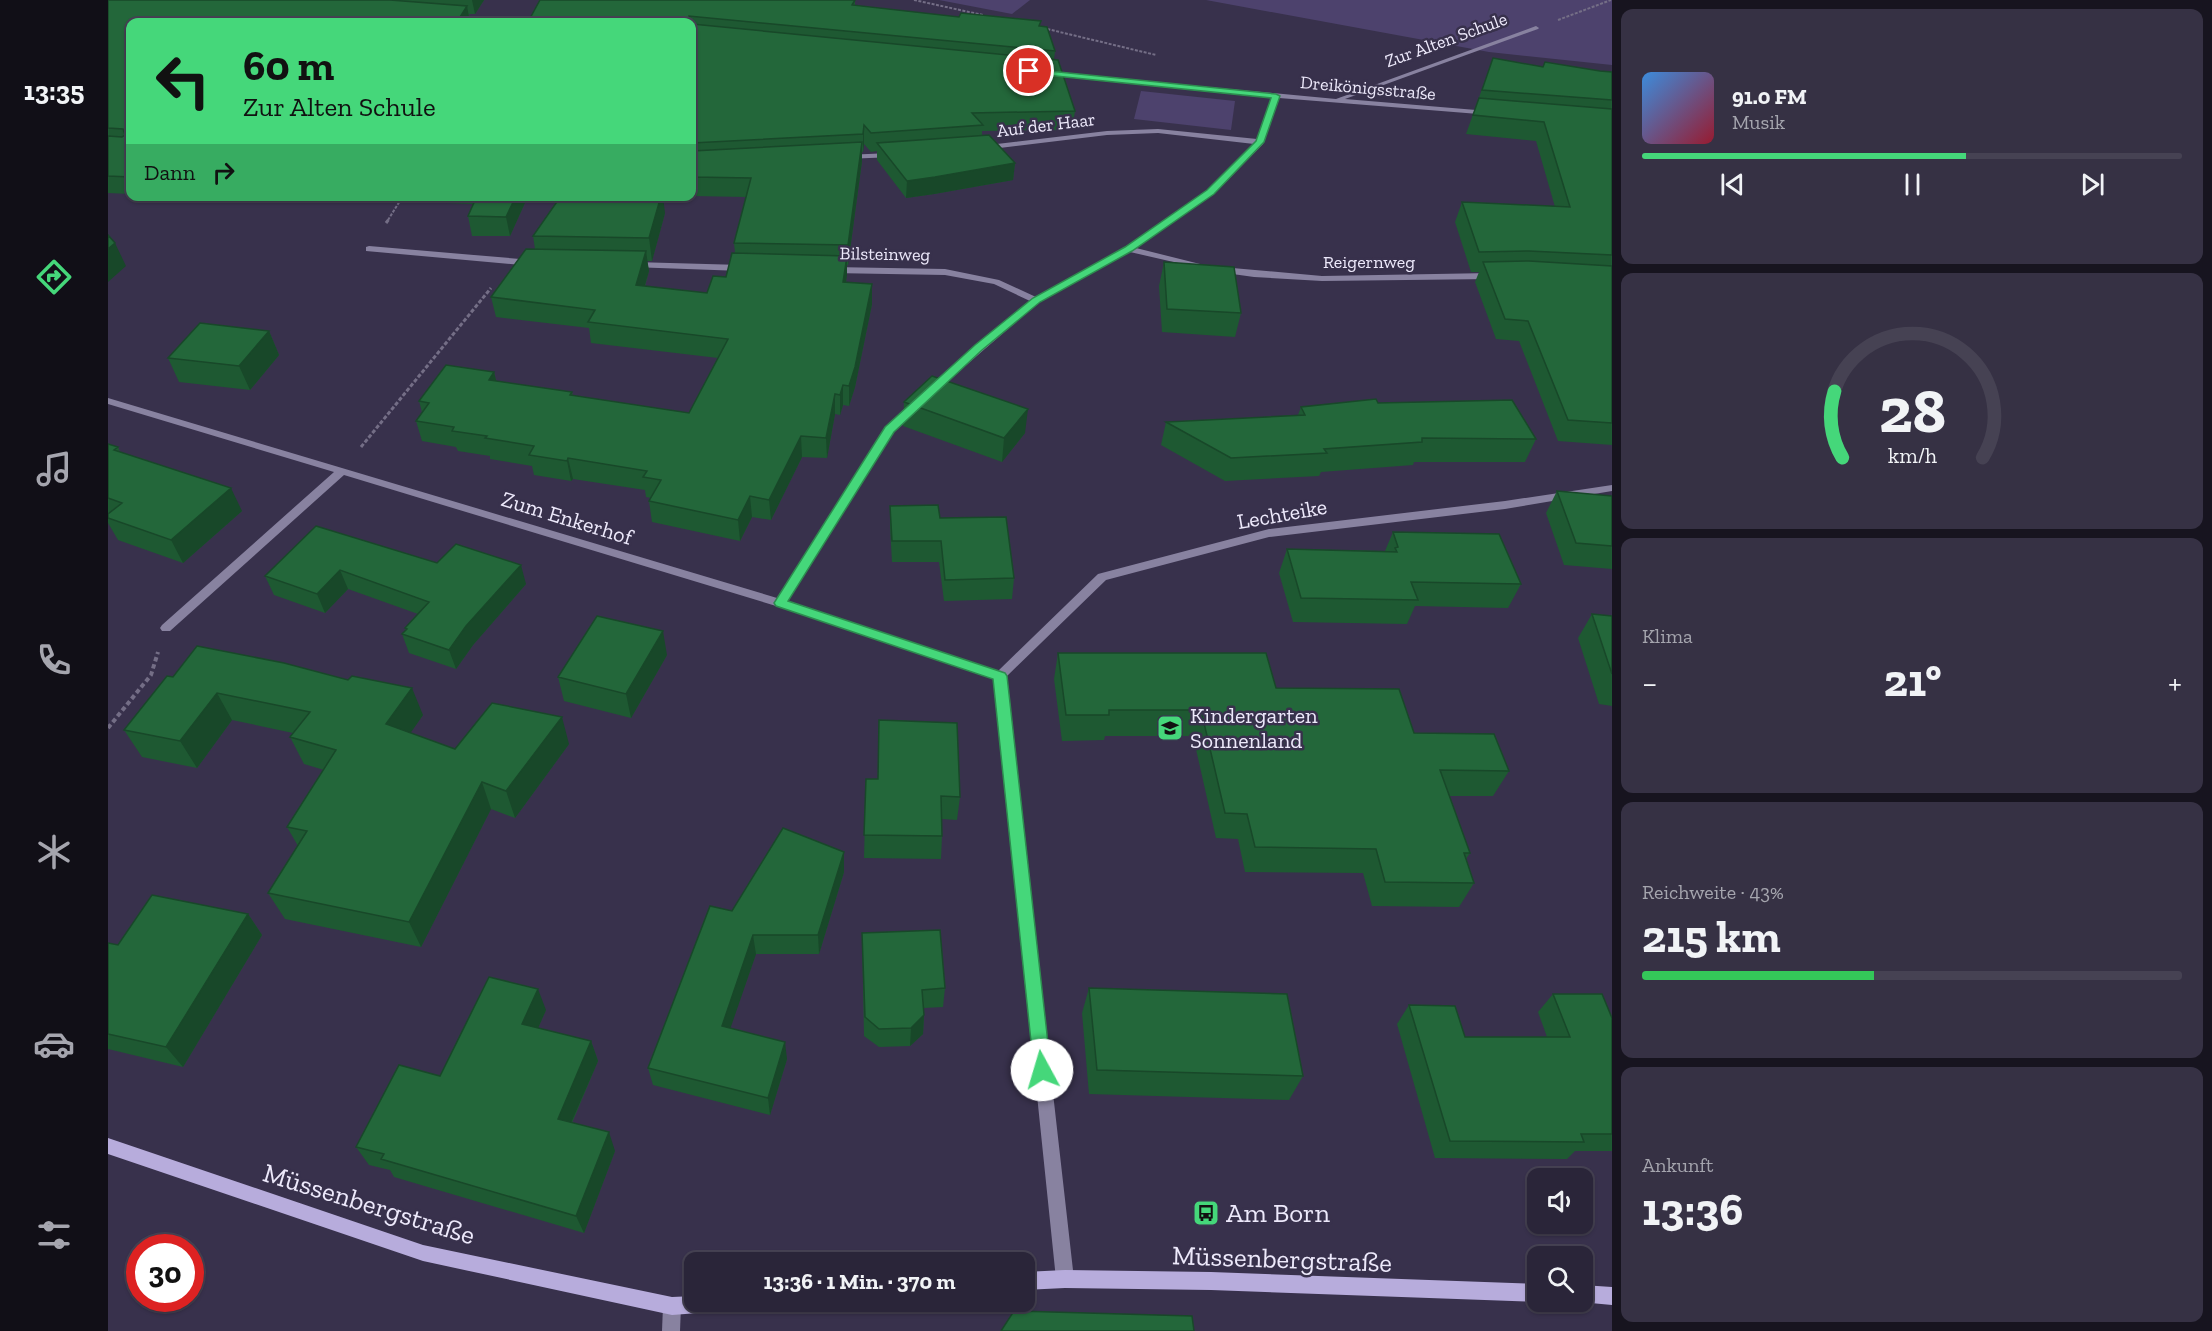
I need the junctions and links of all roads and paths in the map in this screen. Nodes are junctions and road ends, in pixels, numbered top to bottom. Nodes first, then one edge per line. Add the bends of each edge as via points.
1 (914, 0) edge
2 (1611, 0) edge
3 (447, 17) edge
4 (992, 17) edge
5 (461, 18) edge
6 (1037, 27) edge
7 (1536, 28) joint
8 (1160, 56) dead end
9 (1041, 72) edge
10 (1276, 96) junction
11 (1335, 100) junction
12 (1497, 114) edge
13 (1260, 142) junction
14 (970, 149) edge
15 (901, 154) edge
16 (831, 158) edge
17 (369, 249) dead end
18 (1129, 249) junction
19 (512, 263) junction
20 (547, 263) edge
21 (629, 265) edge
22 (758, 268) edge
23 (816, 269) edge
24 (1497, 276) edge
25 (1036, 300) junction
26 (108, 400) edge
27 (342, 471) junction
28 (1612, 488) edge
29 (780, 603) junction
30 (166, 628) joint
31 (1000, 676) junction
32 (108, 728) edge
33 (108, 1146) edge
34 (1065, 1278) junction
35 (1035, 1280) edge
36 (1527, 1293) edge
37 (1593, 1295) edge
38 (1612, 1296) edge
39 (684, 1305) edge
40 (672, 1306) junction
41 (671, 1331) edge

1 - 4 path
2 - 7 path
3 - 5 street
6 - 8 path
7 - 11 street, Zur Alten Schule
9 - 10 street, Dreikönigsstraße
10 - 11 street, Dreikönigsstraße
10 - 13 street
11 - 12 street, Dreikönigsstraße
13 - 14 street, Auf der Haar via 1158,131
13 - 18 street via 1211,192
15 - 16 street
17 - 19 street
18 - 24 street, Reigernweg via 1188,265 1257,275 1345,280
18 - 25 street
19 - 20 street
19 - 27 path
21 - 22 street
23 - 25 street, Bilsteinweg via 945,272 996,282
25 - 29 street via 890,429
26 - 27 street, Zum Enkerhof
27 - 29 street, Zum Enkerhof
27 - 30 street
28 - 31 street, Lechteike via 1269,533 1102,577
29 - 31 street
30 - 32 path via 151,675
31 - 34 street
33 - 40 main road, Müssenbergstraße via 423,1253
34 - 35 main road, Müssenbergstraße
34 - 36 main road, Müssenbergstraße
37 - 38 main road
39 - 40 main road, Müssenbergstraße
40 - 41 street

